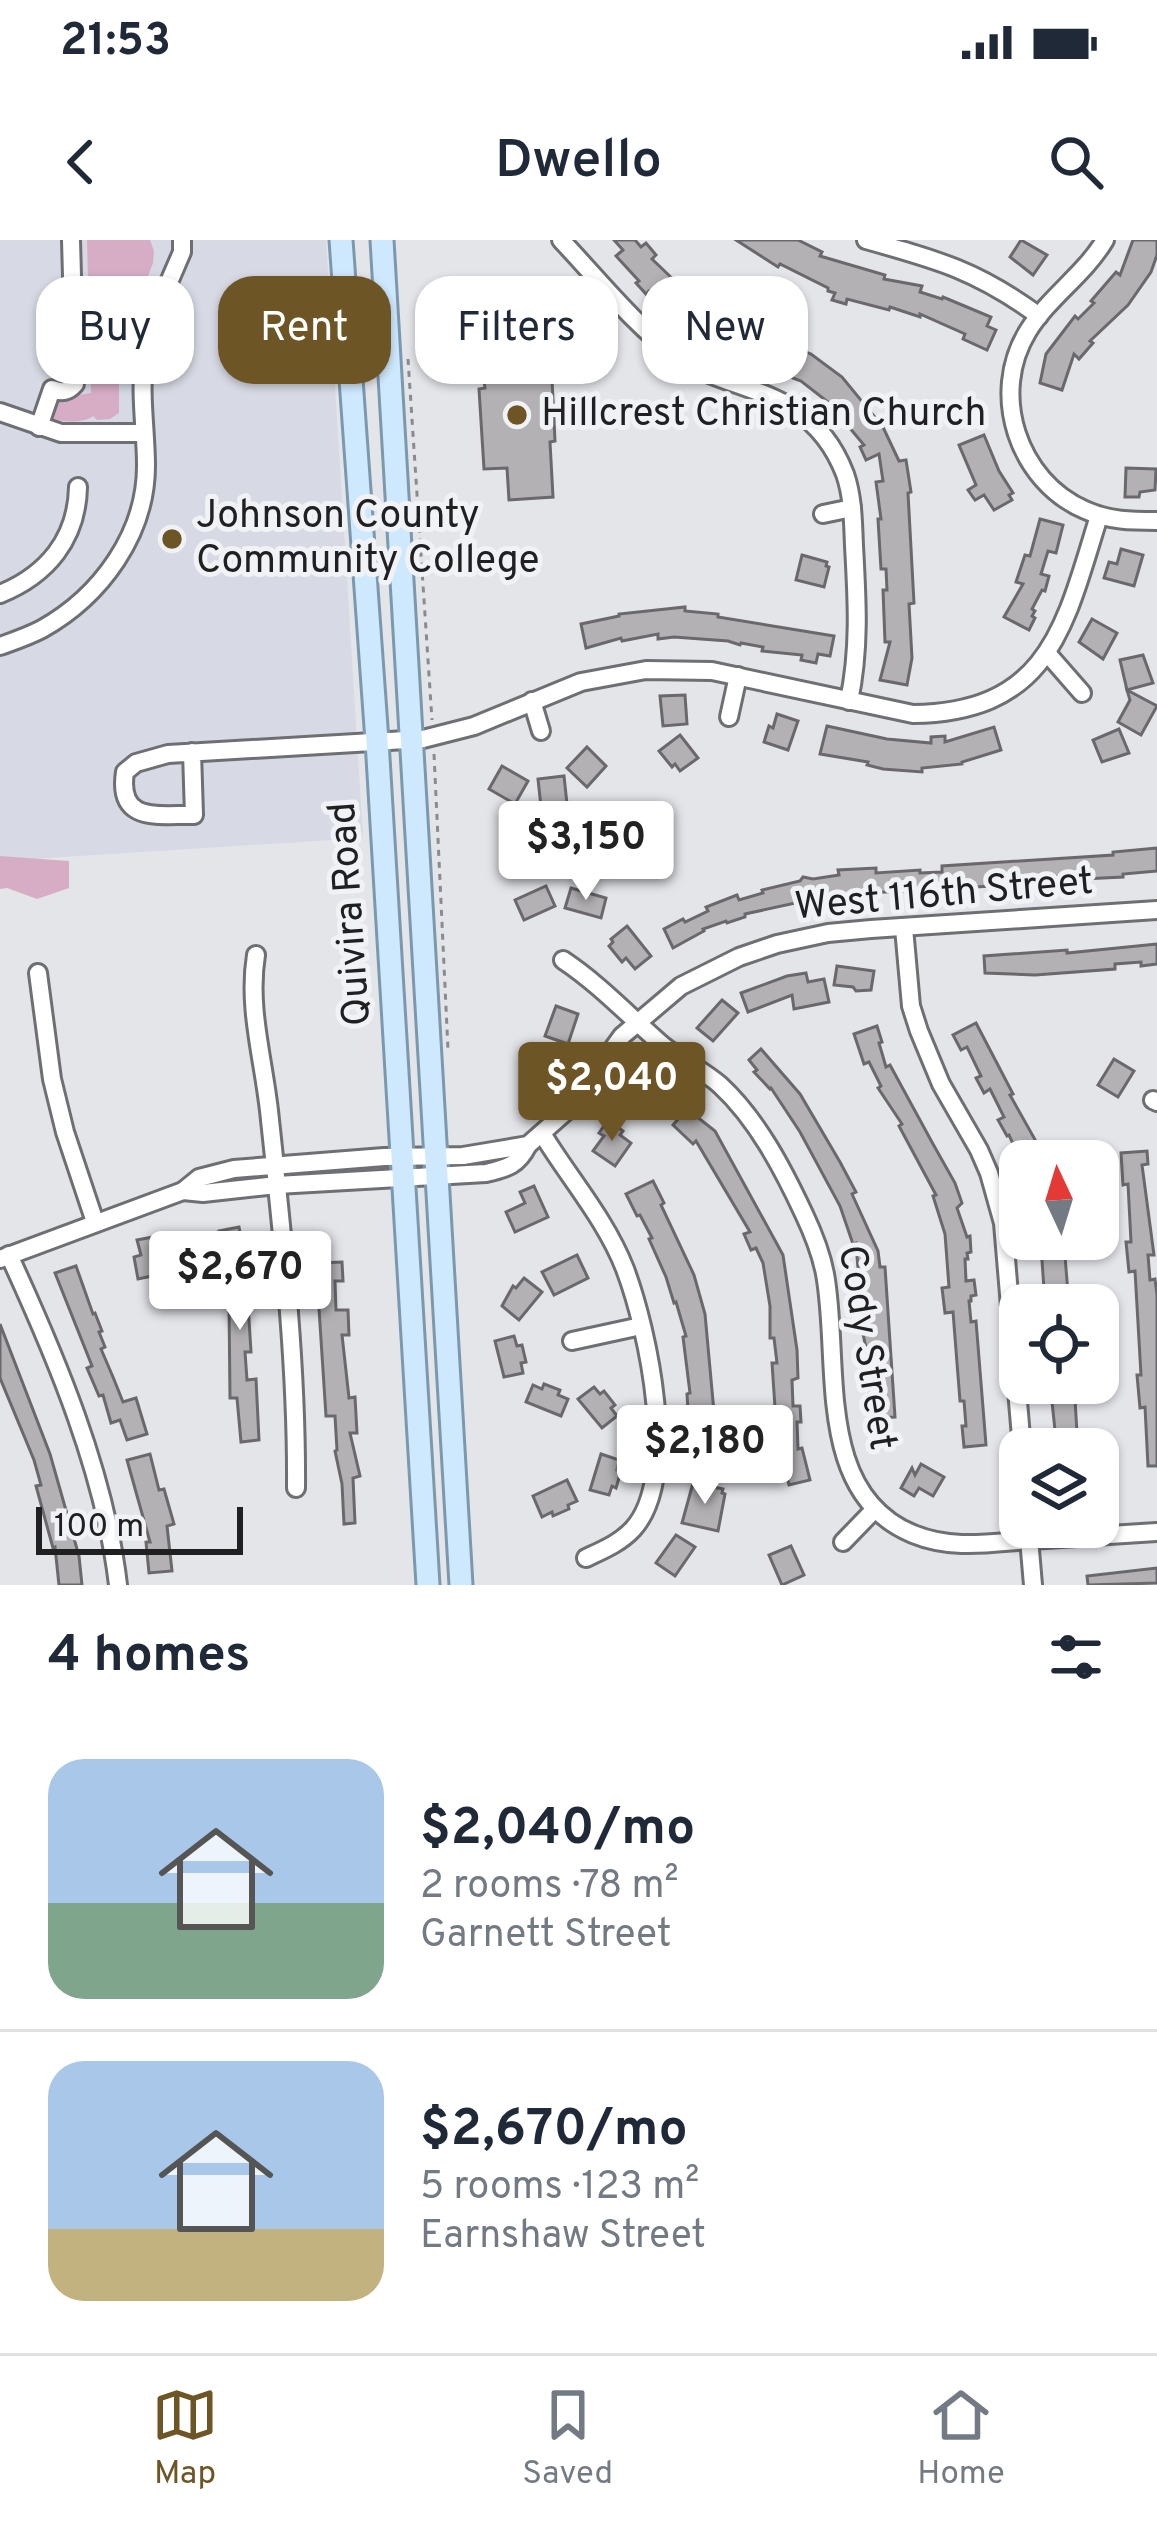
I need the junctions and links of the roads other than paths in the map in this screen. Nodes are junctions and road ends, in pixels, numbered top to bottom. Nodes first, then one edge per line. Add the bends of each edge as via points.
1 (71, 240) edge
2 (341, 240) edge
3 (382, 240) edge
4 (561, 240) edge
5 (866, 240) edge
6 (1105, 240) edge
7 (183, 243) edge
8 (913, 246) edge
9 (1039, 316) junction
10 (0, 412) edge
11 (39, 428) junction
12 (144, 433) junction
13 (77, 487) dead end
14 (852, 508) junction
15 (823, 514) dead end
16 (1099, 515) junction
17 (1157, 521) edge
18 (0, 594) edge
19 (0, 646) edge
20 (1047, 653) junction
21 (738, 676) junction
22 (1082, 693) dead end
23 (532, 701) junction
24 (849, 701) junction
25 (730, 717) dead end
26 (541, 730) dead end
27 (410, 740) junction
28 (377, 741) junction
29 (192, 752) junction
30 (1157, 910) edge
31 (904, 928) junction
32 (256, 955) dead end
33 (563, 960) dead end
34 (38, 973) dead end
35 (636, 1022) junction
36 (536, 1140) junction
37 (438, 1166) junction
38 (404, 1167) junction
39 (276, 1175) junction
40 (95, 1222) junction
41 (4, 1257) edge
42 (640, 1326) junction
43 (572, 1341) dead end
44 (1020, 1428) edge
45 (296, 1488) dead end
46 (875, 1509) junction
47 (1157, 1532) edge
48 (1119, 1533) edge
49 (999, 1539) edge
50 (843, 1541) dead end
51 (1029, 1548) edge
52 (586, 1558) dead end
53 (118, 1585) edge
54 (428, 1585) edge
55 (461, 1585) edge
56 (1033, 1585) edge

1 - 11 street via 75,384 52,389
2 - 28 main road, Quivira Road
3 - 27 main road, Quivira Road
4 - 14 street via 677,356 814,426 843,470
5 - 8 street
6 - 9 street
7 - 12 street via 146,352
8 - 9 street
9 - 16 street via 1013,369 1017,434 1043,480
10 - 11 street
11 - 12 street
12 - 19 street via 142,499 116,561 69,612
13 - 18 street via 61,548 29,581
14 - 15 street
14 - 24 street via 859,636
16 - 17 street
16 - 20 street
20 - 22 street
20 - 24 street via 1013,686 952,712 913,715
21 - 23 street via 620,673
21 - 24 street
21 - 25 street
23 - 26 street
23 - 27 street via 474,727
27 - 28 street
27 - 37 main road, Quivira Road
28 - 29 street
28 - 38 main road, Quivira Road
29 - 29 street via 136,763 125,772 128,802 143,814 194,814
30 - 31 street, West 116th Street
31 - 35 street, West 116th Street via 828,934 739,957 681,986
31 - 44 street via 919,1031 979,1150 1003,1223
32 - 39 street via 252,991
33 - 35 street, Cody Street
34 - 40 street via 52,1079
35 - 36 street, West 116th Street via 571,1108
35 - 46 street, Cody Street via 737,1102 802,1209 825,1271 846,1464
36 - 37 street
36 - 42 street via 605,1230
37 - 38 street
37 - 55 main road, Quivira Road
38 - 39 street
38 - 54 main road, Quivira Road
39 - 40 street via 234,1169
39 - 45 street
40 - 41 street
41 - 53 street via 63,1380 102,1502
42 - 43 street
42 - 52 street via 654,1397 655,1486 634,1528
46 - 49 street via 913,1534 952,1546
46 - 50 street, Cody Street
47 - 48 street
51 - 56 street

